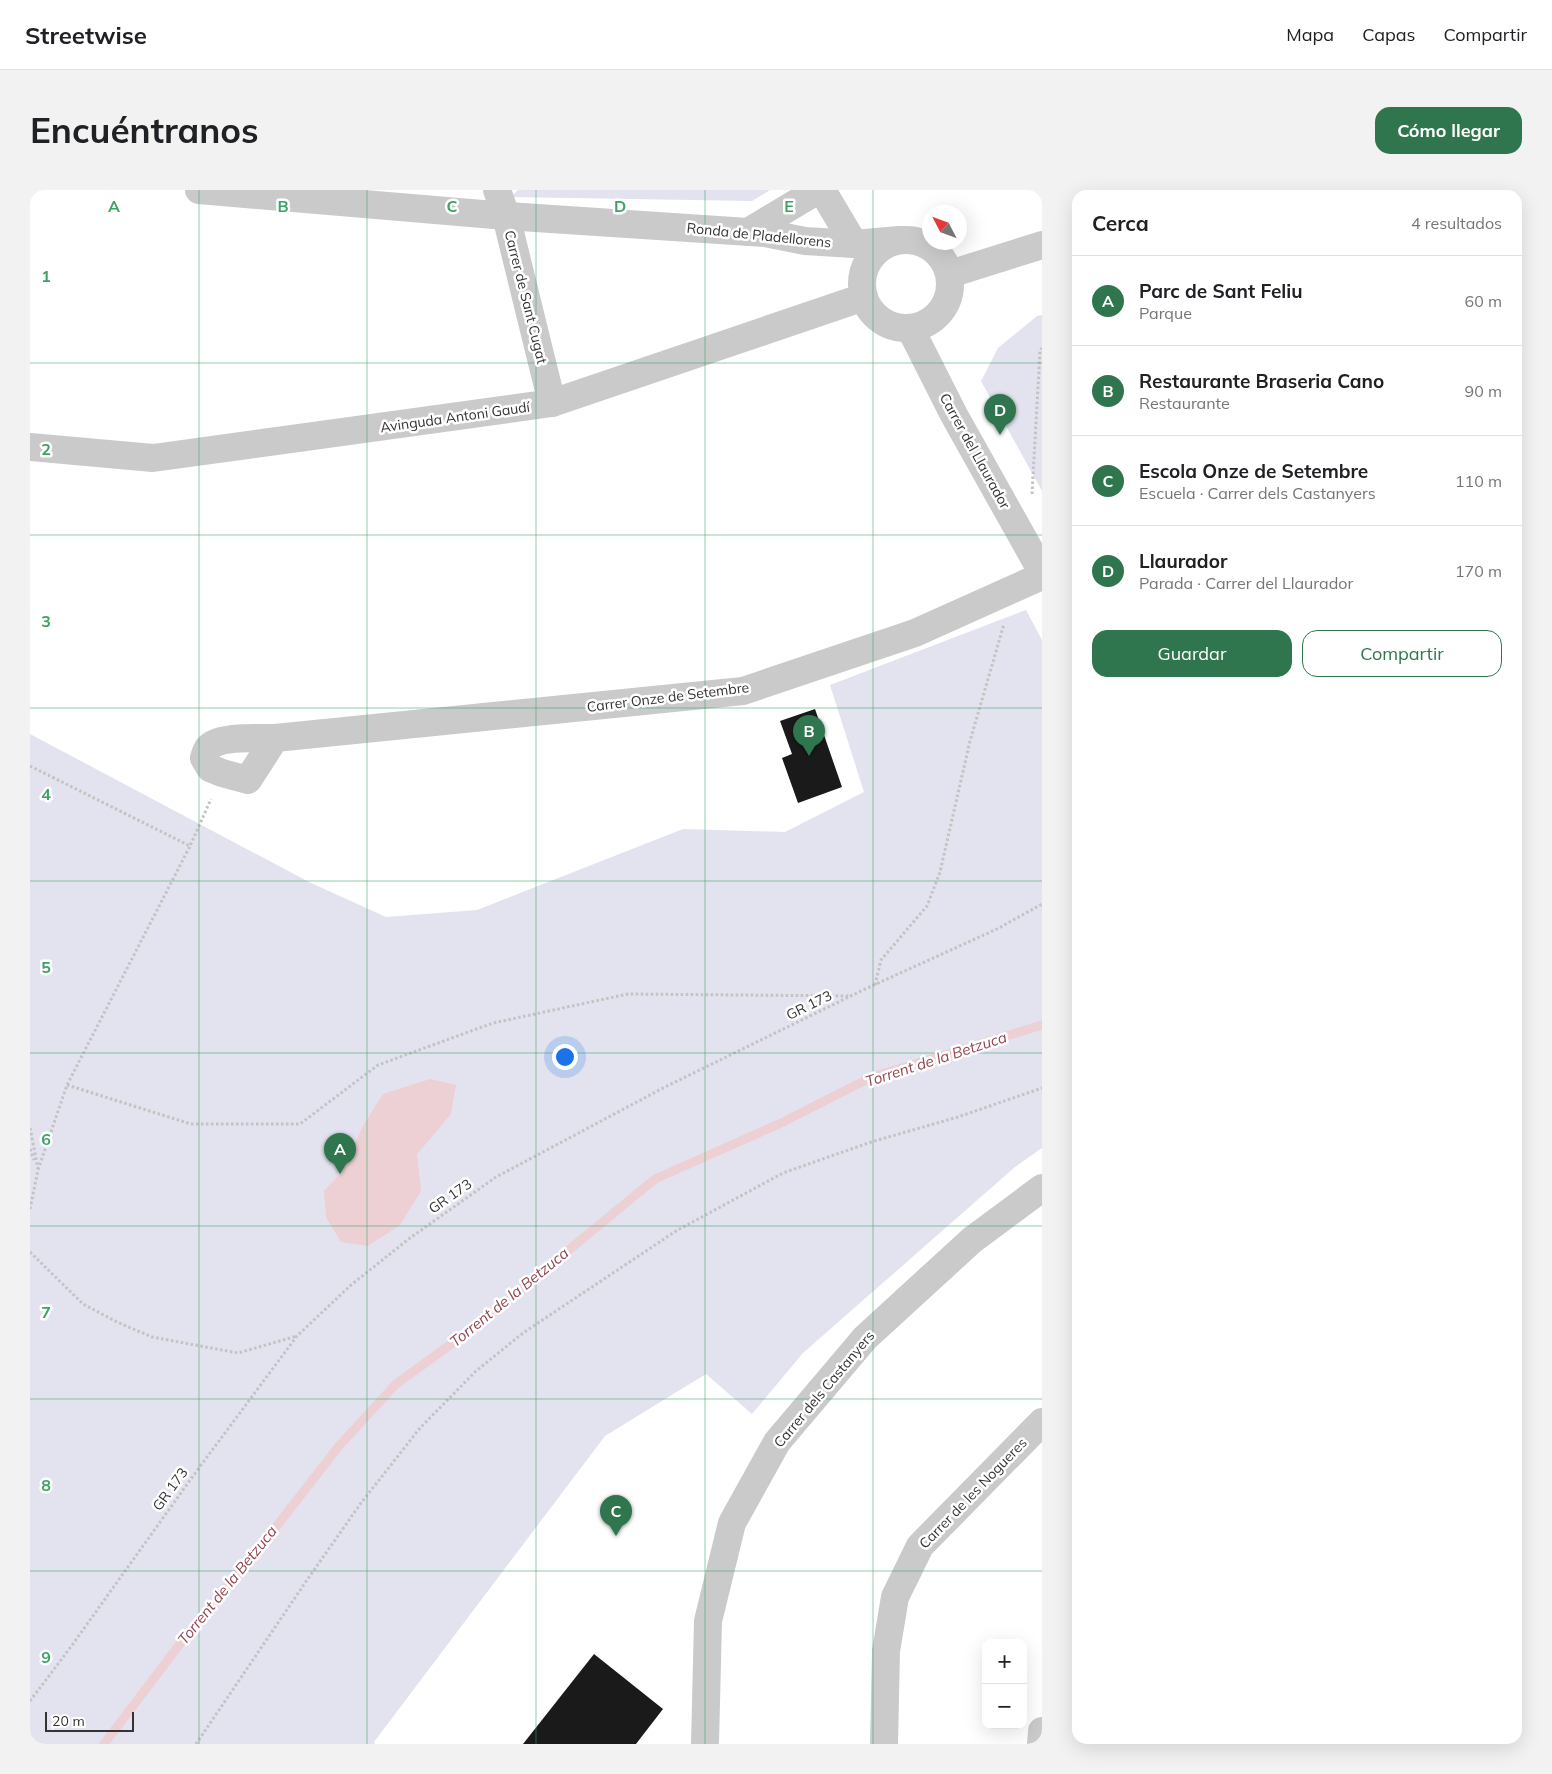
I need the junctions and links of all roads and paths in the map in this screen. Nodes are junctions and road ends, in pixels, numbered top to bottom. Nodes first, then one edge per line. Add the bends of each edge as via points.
1 (199, 190) edge
2 (498, 190) edge
3 (818, 190) edge
4 (822, 190) edge
5 (506, 216) junction
6 (748, 232) junction
7 (899, 240) junction
8 (854, 244) junction
9 (1042, 244) edge
10 (950, 274) junction
11 (864, 297) junction
12 (910, 328) junction
13 (1042, 348) edge
14 (552, 403) junction
15 (30, 447) edge
16 (1015, 524) junction
17 (1042, 572) edge
18 (1042, 576) edge
19 (1008, 591) junction
20 (30, 766) edge
21 (222, 774) joint
22 (190, 846) junction
23 (1042, 904) edge
24 (875, 985) junction
25 (852, 996) junction
26 (67, 1085) junction
27 (1042, 1088) edge
28 (30, 1128) edge
29 (30, 1149) edge
30 (38, 1170) junction
31 (1042, 1188) edge
32 (30, 1208) edge
33 (30, 1252) edge
34 (298, 1336) junction
35 (1042, 1422) edge
36 (30, 1701) edge
37 (1042, 1731) edge
38 (196, 1744) edge
39 (705, 1744) edge
40 (884, 1744) edge
41 (1041, 1744) edge

1 - 5 street, Ronda de Pladellorens
2 - 5 street, Carrer de Sant Cugat
3 - 6 street
4 - 8 street
5 - 6 street, Ronda de Pladellorens
5 - 14 street, Carrer de Sant Cugat
6 - 8 street, Ronda de Pladellorens via 805,241
7 - 8 street, Ronda de Pladellorens
7 - 10 street via 915,240 933,248 944,260
7 - 11 street via 876,252 865,267
9 - 10 street
10 - 12 street via 949,297 942,310 930,321
11 - 12 street via 880,320
11 - 14 street, Avinguda Antoni Gaudí
12 - 16 street, Carrer del Llaurador
13 - 16 path via 1032,501
14 - 15 street, Avinguda Antoni Gaudí via 153,458
16 - 17 street, Carrer del Llaurador
18 - 19 street, Carrer Onze de Setembre
19 - 21 street, Carrer Onze de Setembre via 915,633 744,691 215,742 204,758 210,768
19 - 24 path via 1011,601 970,741 940,872 928,906 881,960
20 - 22 path
21 - 22 path
22 - 26 path
23 - 24 path, GR 173 via 997,930
24 - 25 path, GR 173
25 - 26 path via 628,994 493,1023 378,1065 300,1124 191,1124
25 - 34 path, GR 173 via 664,1086 496,1177 351,1285
26 - 30 path
27 - 38 path via 783,1173 676,1231 524,1333 476,1371 420,1428 350,1518
28 - 30 path
29 - 30 path
30 - 32 path
31 - 39 street, Carrer dels Castanyers via 972,1240 865,1338 777,1442 732,1523 708,1621
33 - 34 path via 84,1304 152,1337 238,1353
34 - 36 path, GR 173
35 - 40 street, Carrer de les Nogueres via 920,1546 895,1597 886,1651
37 - 41 street

